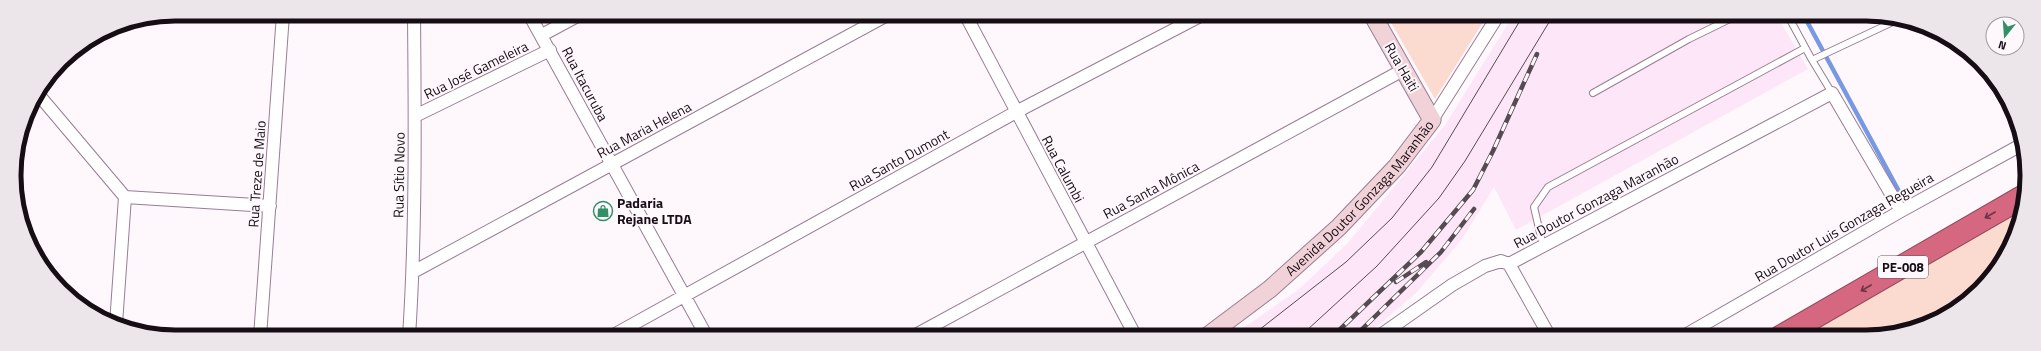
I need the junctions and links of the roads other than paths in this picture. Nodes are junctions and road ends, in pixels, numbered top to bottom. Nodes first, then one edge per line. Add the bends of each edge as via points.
1 (283, 21) edge
2 (414, 21) edge
3 (533, 21) edge
4 (569, 21) edge
5 (876, 21) edge
6 (969, 21) edge
7 (1191, 21) edge
8 (1376, 21) edge
9 (1496, 21) edge
10 (1726, 21) edge
11 (1791, 21) edge
12 (1891, 23) edge
13 (542, 35) junction
14 (1805, 48) junction
15 (550, 50) junction
16 (1814, 59) junction
17 (1403, 70) junction
18 (1593, 93) dead end
19 (1832, 93) junction
20 (42, 98) edge
21 (1016, 112) junction
22 (415, 116) junction
23 (1432, 120) junction
24 (2017, 147) edge
25 (611, 165) junction
26 (125, 197) junction
27 (2018, 199) edge
28 (270, 206) junction
29 (1901, 211) junction
30 (1085, 243) junction
31 (1543, 246) junction
32 (1509, 264) junction
33 (413, 272) junction
34 (684, 296) junction
35 (116, 318) edge
36 (261, 330) edge
37 (409, 330) edge
38 (623, 330) edge
39 (703, 330) edge
40 (925, 330) edge
41 (1132, 330) edge
42 (1215, 330) edge
43 (1388, 330) edge
44 (1546, 330) edge
45 (1694, 330) edge
46 (1792, 330) edge

1 - 28 street, Rua Treze de Maio
2 - 22 street, Rua Sítio Novo
3 - 13 street, Rua Itacuruba
4 - 13 street, Rua José Gameleira
5 - 25 street, Rua Maria Helena
6 - 21 street, Rua Calumbi
7 - 21 street, Rua Santo Dumont
8 - 17 street, Rua Haiti
9 - 23 street, Avenida Doutor Gonzaga Maranhão
10 - 18 lane
11 - 14 lane
12 - 16 lane
13 - 15 street, Rua Itacuruba
14 - 16 lane
14 - 31 lane via 1548,187 1534,207
15 - 22 street, Rua José Gameleira
15 - 25 street, Rua Itacuruba
16 - 19 lane
17 - 23 street, Rua Haiti
17 - 30 street, Rua Santa Mônica
19 - 29 street
19 - 31 street, Rua Doutor Gonzaga Maranhão
20 - 26 street
21 - 30 street, Rua Calumbi
21 - 34 street, Rua Santo Dumont
22 - 33 street, Rua Sítio Novo
23 - 42 street, Avenida Doutor Gonzaga Maranhão via 1397,166 1338,227 1270,289
24 - 29 street, Rua Doutor Luis Gonzaga Regueira
25 - 33 street, Rua Maria Helena
25 - 34 street, Rua Itacuruba
26 - 28 street
26 - 35 street
27 -> 46 highway, PE-008
28 - 36 street, Rua Treze de Maio
29 - 45 street, Rua Doutor Luis Gonzaga Regueira
30 - 40 street, Rua Santa Mônica
30 - 41 street, Rua Calumbi
31 - 32 street, Rua Doutor Gonzaga Maranhão
32 - 43 street, Rua Doutor Gonzaga Maranhão via 1501,262 1485,266 1452,285
32 - 44 street
33 - 37 street, Rua Sítio Novo
34 - 38 street, Rua Santo Dumont
34 - 39 street, Rua Itacuruba

